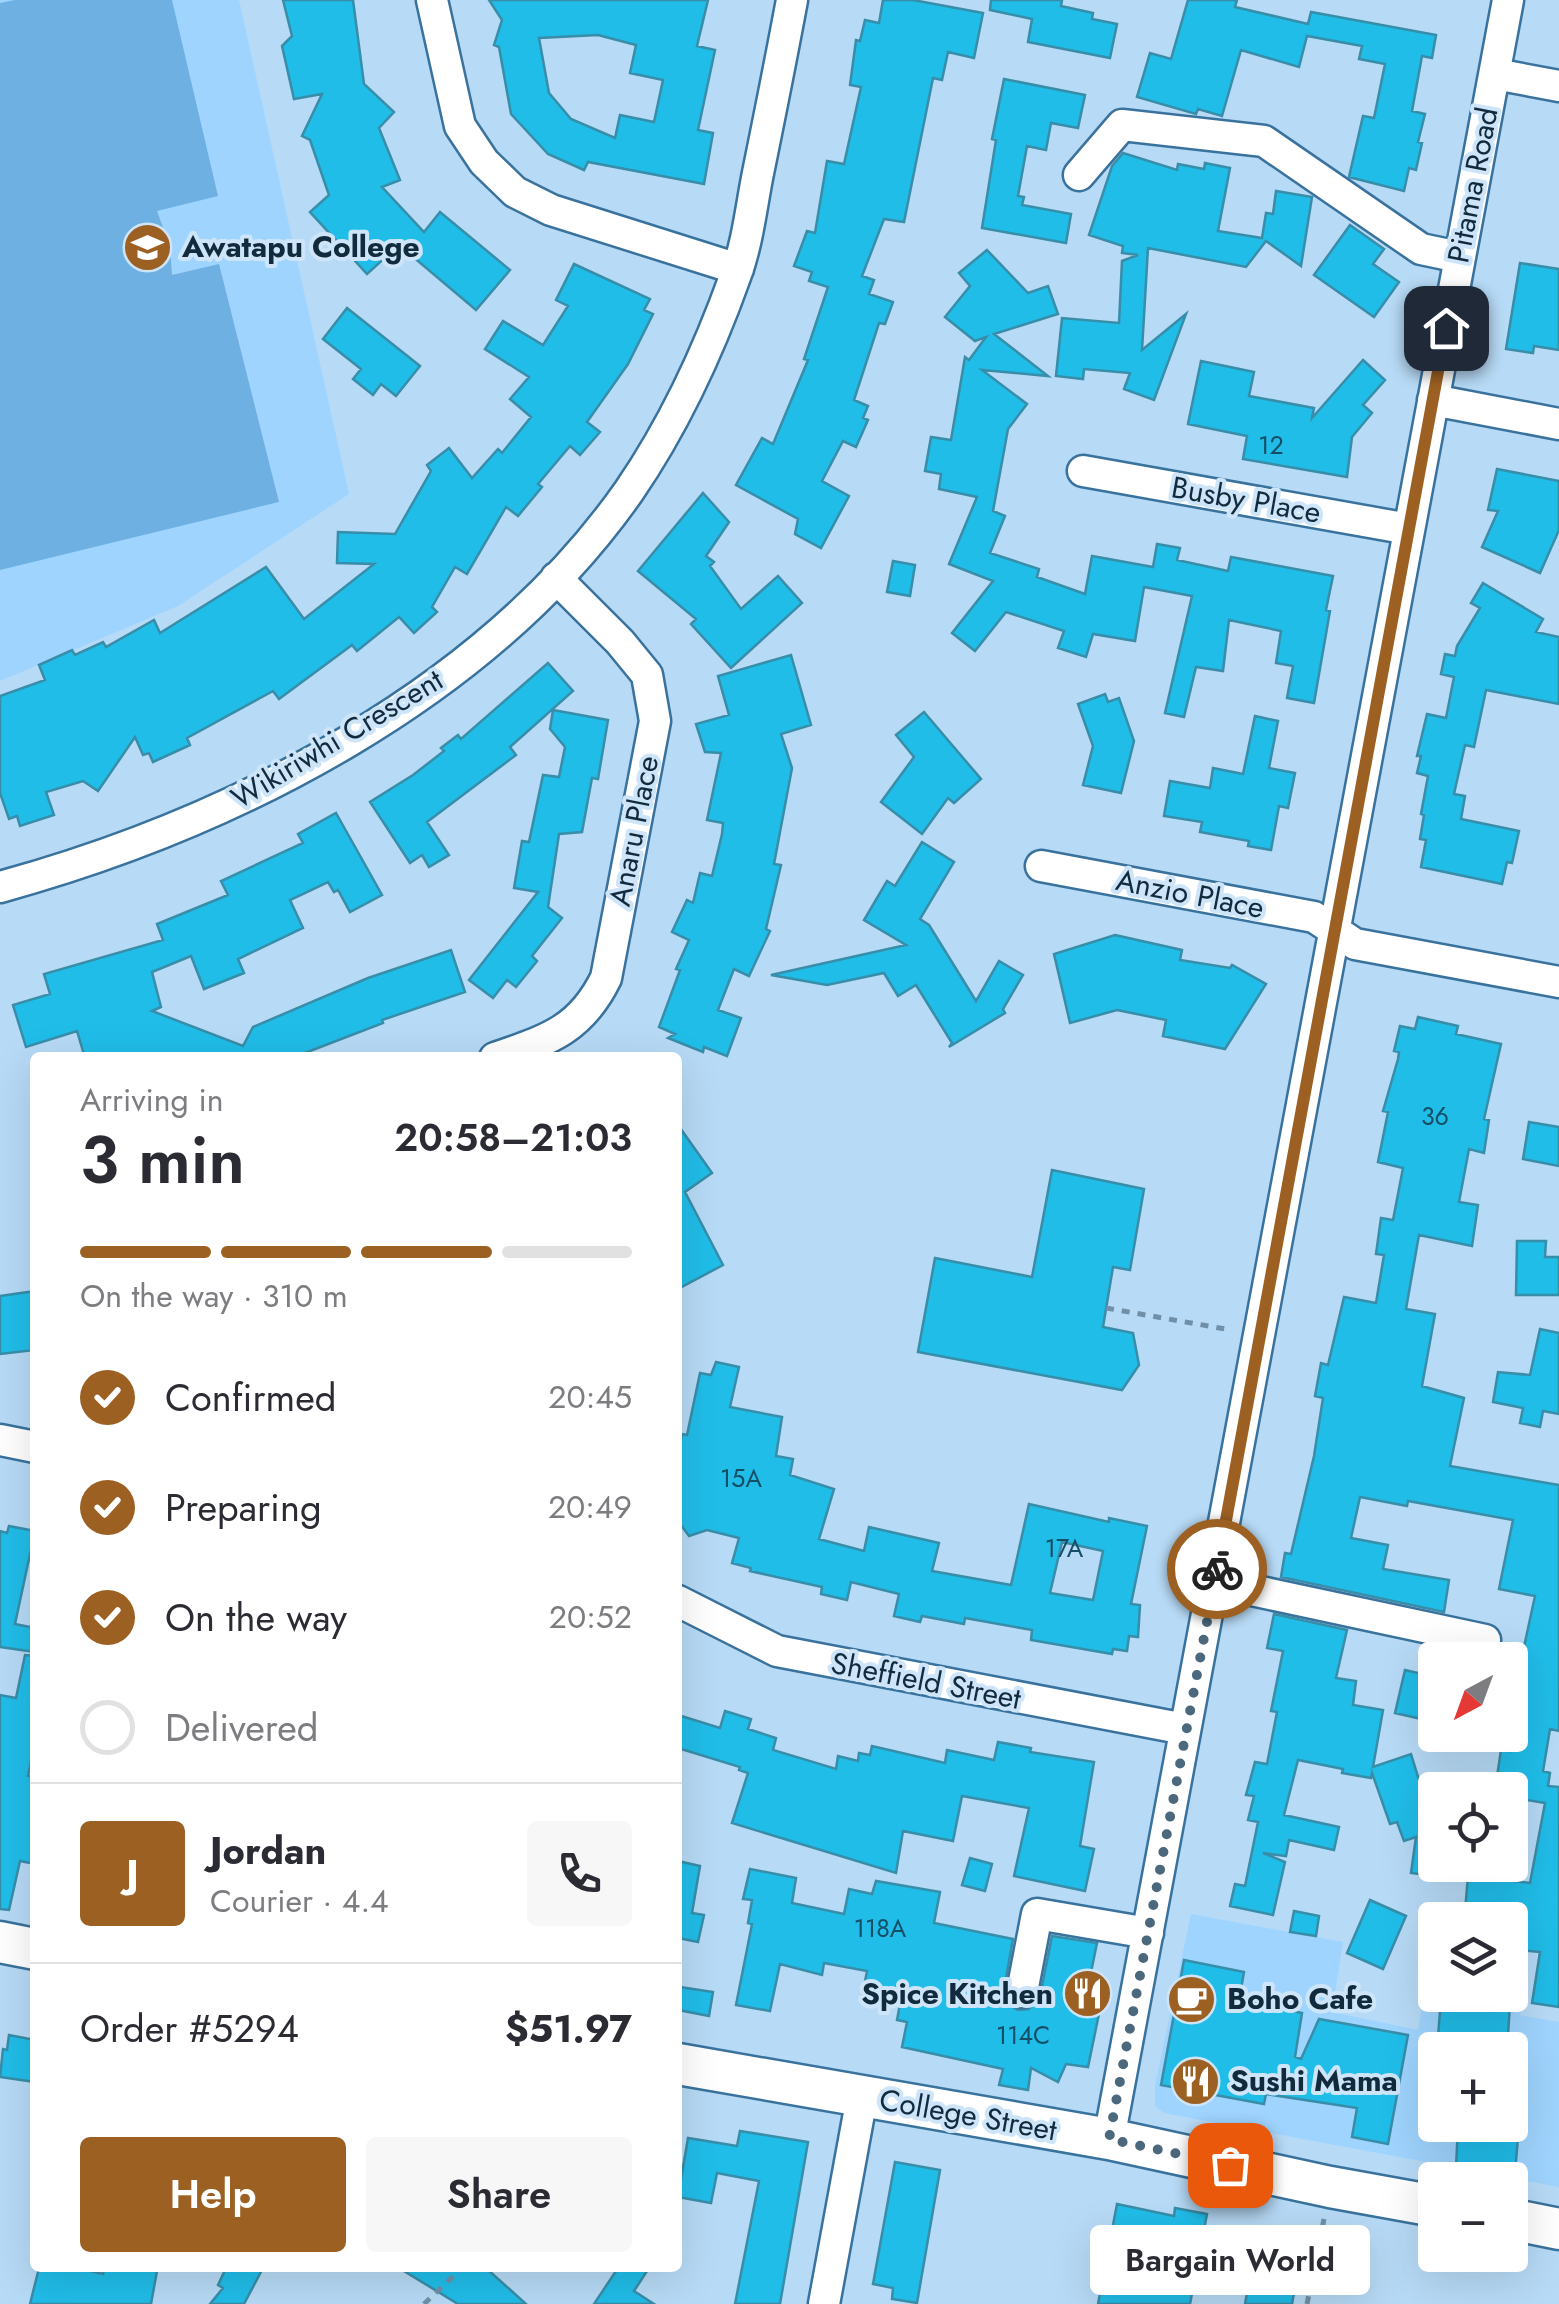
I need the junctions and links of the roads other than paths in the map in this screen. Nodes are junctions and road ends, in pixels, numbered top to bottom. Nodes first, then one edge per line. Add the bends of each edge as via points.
1 (432, 0) edge
2 (792, 0) edge
3 (1508, 0) edge
4 (1495, 74) junction
5 (1559, 86) edge
6 (1079, 175) dead end
7 (1460, 257) junction
8 (738, 269) junction
9 (1433, 400) junction
10 (1559, 424) edge
11 (1084, 471) dead end
12 (1409, 530) junction
13 (556, 578) junction
14 (1041, 866) dead end
15 (0, 887) edge
16 (1335, 931) junction
17 (1559, 982) edge
18 (513, 1052) edge
19 (0, 1440) edge
20 (30, 1446) edge
21 (1214, 1582) junction
22 (682, 1603) edge
23 (1485, 1640) dead end
24 (1185, 1729) junction
25 (1148, 1933) junction
26 (0, 1942) edge
27 (30, 1948) edge
28 (1022, 1992) dead end
29 (682, 2065) edge
30 (862, 2097) junction
31 (1109, 2139) junction
32 (1418, 2203) edge
33 (1528, 2223) edge
34 (1559, 2229) edge
35 (824, 2304) edge

1 - 8 street via 460,126 515,192 551,210
2 - 8 street, Wikiriwhi Crescent
3 - 4 street, Pitama Road
4 - 5 street
4 - 7 street, Pitama Road
6 - 7 street via 1122,125 1264,141 1421,250
7 - 9 street, Pitama Road
8 - 13 street, Wikiriwhi Crescent via 707,352 658,445
9 - 10 street
9 - 12 street, Pitama Road
11 - 12 street, Busby Place
12 - 16 street, Pitama Road
13 - 15 street, Wikiriwhi Crescent via 451,670 304,766 149,838
13 - 18 street, Anaru Place via 648,675 655,721 606,978 583,1013 551,1039
14 - 16 street, Anzio Place via 1314,917
16 - 17 street, Anzio Place via 1355,944
16 - 21 street, Pitama Road
19 - 20 street
21 - 23 street
21 - 24 street, Pitama Road
22 - 24 street, Sheffield Street via 777,1651
24 - 25 street, Pitama Road
25 - 28 street via 1037,1914
25 - 31 street, Pitama Road
26 - 27 main road
29 - 30 main road, College Street
30 - 31 main road, College Street
30 - 35 street
31 - 32 main road, College Street
33 - 34 main road

